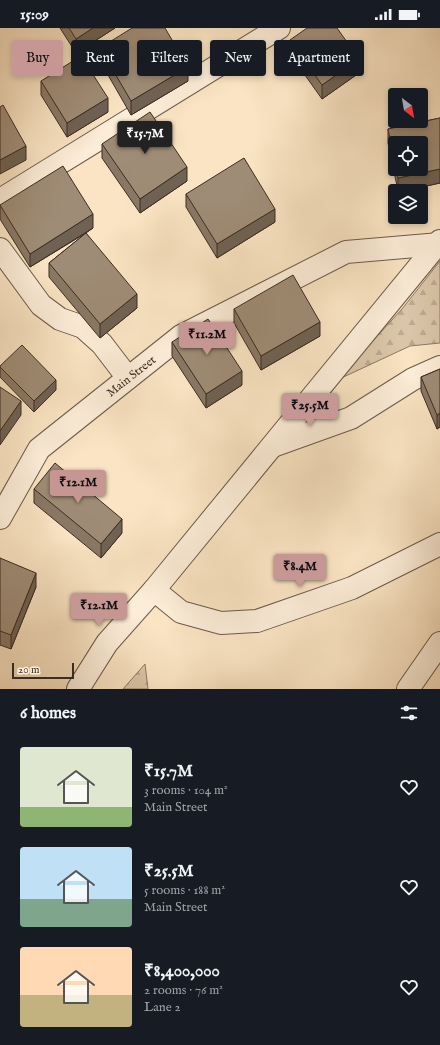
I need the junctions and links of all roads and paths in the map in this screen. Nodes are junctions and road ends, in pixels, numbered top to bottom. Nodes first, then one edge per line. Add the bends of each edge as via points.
1 (279, 28) edge
2 (0, 200) edge
3 (439, 244) edge
4 (0, 249) edge
5 (440, 367) edge
6 (128, 378) junction
7 (273, 446) junction
8 (0, 518) edge
9 (440, 544) edge
10 (154, 590) junction
11 (440, 643) edge
12 (78, 689) edge
13 (408, 689) edge

1 - 2 street
3 - 6 street, Main Street via 346,252 181,336
3 - 7 street
4 - 6 street via 41,305 60,319 83,327 102,344
5 - 7 street via 413,379 351,418
6 - 8 street, Main Street via 39,449
7 - 10 street
9 - 10 street via 352,588 257,621 221,623 181,612
10 - 12 street via 107,643
11 - 13 street

